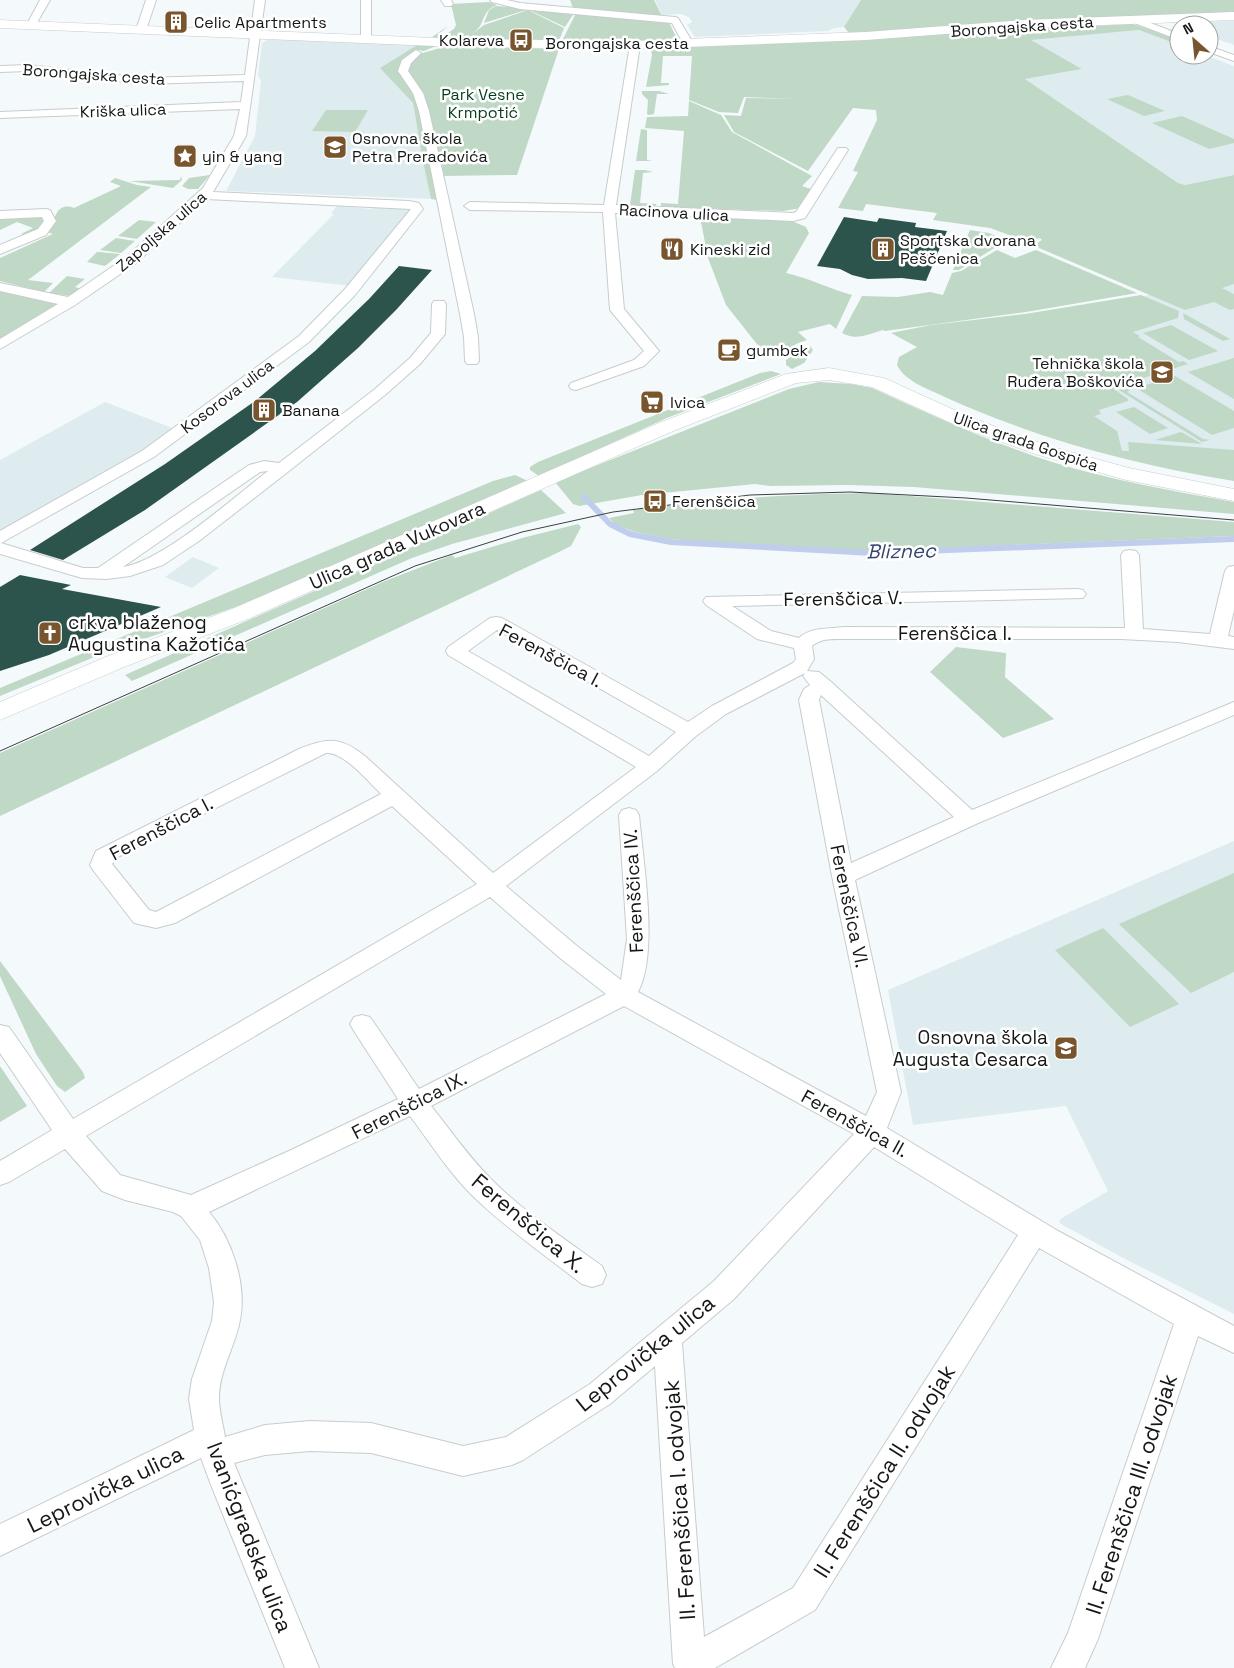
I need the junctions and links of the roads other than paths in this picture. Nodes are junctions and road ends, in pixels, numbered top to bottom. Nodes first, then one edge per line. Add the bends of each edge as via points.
1 (45, 0) edge
2 (151, 0) edge
3 (260, 0) edge
4 (366, 0) edge
5 (495, 0) edge
6 (566, 0) edge
7 (570, 10) junction
8 (1234, 16) edge
9 (1135, 20) junction
10 (0, 24) edge
11 (31, 26) junction
12 (140, 30) junction
13 (1169, 33) edge
14 (255, 34) junction
15 (366, 39) junction
16 (688, 43) junction
17 (635, 45) junction
18 (416, 53) dead end
19 (1219, 53) edge
20 (1234, 58) edge
21 (0, 69) edge
22 (249, 78) junction
23 (246, 105) junction
24 (0, 115) edge
25 (842, 150) dead end
26 (203, 195) junction
27 (470, 206) dead end
28 (609, 209) junction
29 (0, 215) edge
30 (0, 250) edge
31 (0, 287) edge
32 (70, 302) junction
33 (440, 304) dead end
34 (0, 345) edge
35 (472, 361) dead end
36 (793, 378) joint
37 (576, 386) dead end
38 (1234, 495) edge
39 (0, 538) edge
40 (0, 548) edge
41 (1130, 555) dead end
42 (1234, 571) edge
43 (1076, 594) dead end
44 (1134, 634) junction
45 (1226, 641) edge
46 (803, 645) junction
47 (800, 667) junction
48 (823, 685) junction
49 (1234, 708) edge
50 (0, 712) edge
51 (689, 731) junction
52 (650, 766) junction
53 (394, 796) junction
54 (629, 815) dead end
55 (969, 819) junction
56 (843, 876) junction
57 (491, 886) junction
58 (624, 995) junction
59 (362, 1024) dead end
60 (0, 1034) edge
61 (415, 1103) junction
62 (872, 1132) junction
63 (69, 1134) junction
64 (0, 1174) edge
65 (190, 1208) junction
66 (1034, 1232) junction
67 (592, 1275) dead end
68 (1190, 1318) junction
69 (667, 1336) junction
70 (1234, 1340) edge
71 (213, 1446) junction
72 (0, 1540) edge
73 (690, 1664) joint
74 (302, 1668) edge
75 (1068, 1668) edge

1 - 11 street
2 - 12 street
3 - 14 street, Zapoljska ulica
4 - 15 street
5 - 7 street via 513,5
6 - 7 street
7 - 16 street via 676,20
8 - 9 street, Borongajska cesta
9 - 13 street
9 - 16 street, Borongajska cesta
10 - 11 street, Borongajska cesta
11 - 12 street, Borongajska cesta
12 - 14 street, Borongajska cesta
14 - 15 street, Borongajska cesta
14 - 22 street, Zapoljska ulica
15 - 17 street, Borongajska cesta
16 - 17 street, Borongajska cesta
17 - 28 street
18 - 35 street via 406,62 403,71 418,94 424,111 467,314
19 - 20 street
21 - 22 street, Borongajska cesta via 28,68 143,81
22 - 23 street, Zapoljska ulica
23 - 24 street, Kriška ulica
23 - 26 street, Zapoljska ulica via 240,136
25 - 28 street, Racinova ulica via 801,215 793,218
26 - 32 street, Zapoljska ulica via 130,261
26 - 39 street, Kosorova ulica via 409,205 417,209 350,292 304,338 266,368 148,454
27 - 28 street, Racinova ulica
28 - 37 street via 617,310 652,351 639,363
29 - 30 street via 46,213 50,221 42,232
31 - 32 street
32 - 34 street, Zapoljska ulica
33 - 40 street via 438,334 415,361 283,468 157,561 130,571 82,573
36 - 38 street, Ulica grada Gospića via 834,375 877,382 966,422 1042,450 1126,474
36 - 50 street, Ulica grada Vukovara via 666,427 240,614 115,662
41 - 44 street
42 - 45 street, Ferenščica I.
43 - 46 street, Ferenščica V. via 712,602 764,635
44 - 45 street, Ferenščica I.
44 - 46 street, Ferenščica I. via 829,633 813,636
46 - 47 street via 805,659
47 - 48 street
47 - 51 street via 719,710
48 - 55 street
48 - 56 street, Ferenščica VI. via 811,692 809,700
49 - 55 street
51 - 52 street
51 - 52 street, Ferenščica I. via 496,622 455,651
52 - 57 street
53 - 53 street, Ferenščica I. via 348,752 335,746 324,747 110,852 104,856 101,865 142,918 156,920
53 - 57 street, Ferenščica I.
54 - 58 street, Ferenščica IV. via 638,939 633,978
55 - 56 street
56 - 62 street, Ferenščica VI. via 889,1092
57 - 58 street, Ferenščica II.
57 - 63 street
58 - 61 street, Ferenščica IX.
58 - 62 street, Ferenščica II.
59 - 61 street, Ferenščica X.
60 - 63 street, Ivanićgradska ulica
61 - 65 street, Ferenščica IX.
61 - 67 street, Ferenščica X. via 466,1171 486,1192
62 - 66 street, Ferenščica II.
62 - 69 street, Leprovička ulica via 724,1290
63 - 64 street
63 - 65 street, Ivanićgradska ulica via 111,1183
65 - 71 street, Ivanićgradska ulica via 211,1234 223,1268 227,1294 226,1322 205,1393 206,1420
66 - 68 street, Ferenščica II.
66 - 73 street, II. Ferenščica II. odvojak via 804,1599
68 - 70 street, Ferenščica II.
68 - 75 street, II. Ferenščica III. odvojak via 1082,1639
69 - 71 street, Leprovička ulica via 600,1394 512,1450 463,1461 371,1438 310,1436
69 - 73 street, II. Ferenščica I. odvojak
71 - 72 street, Leprovička ulica
71 - 74 street, Ivanićgradska ulica

